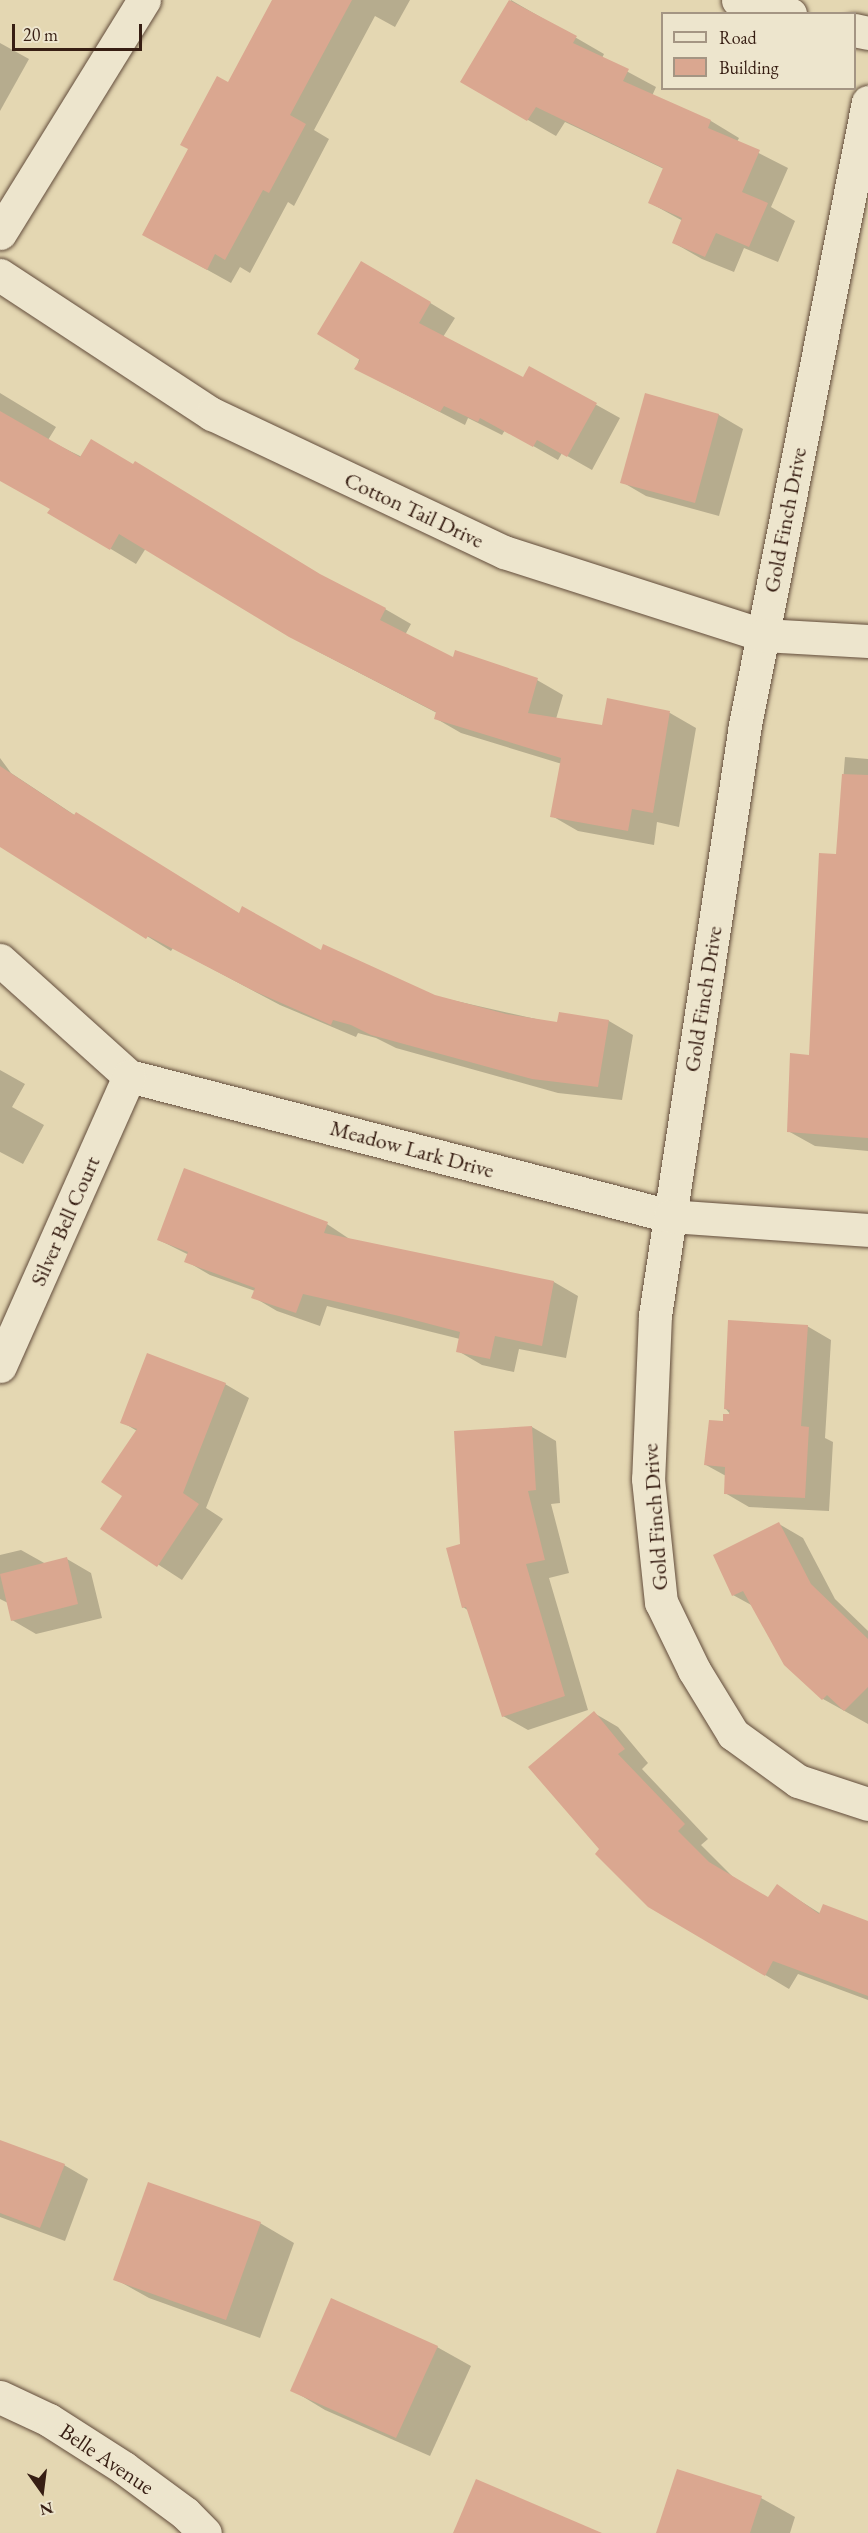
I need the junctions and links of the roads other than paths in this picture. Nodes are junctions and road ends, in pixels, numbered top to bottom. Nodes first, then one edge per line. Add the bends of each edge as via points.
1 (144, 0) edge
2 (738, 0) edge
3 (783, 12) edge
4 (868, 102) edge
5 (0, 233) edge
6 (0, 275) edge
7 (763, 635) junction
8 (868, 641) edge
9 (0, 960) edge
10 (129, 1076) junction
11 (670, 1216) junction
12 (868, 1230) edge
13 (0, 1366) edge
14 (868, 1804) edge
15 (0, 2397) edge
16 (206, 2533) edge

1 - 5 street
2 - 3 street
4 - 7 street, Gold Finch Drive
6 - 7 street, Cotton Tail Drive via 212,414 504,552
7 - 8 street, Cotton Tail Drive
7 - 11 street, Gold Finch Drive via 745,725
9 - 10 street, Meadow Lark Drive
10 - 11 street, Meadow Lark Drive
10 - 13 street, Silver Bell Court
11 - 12 street, Meadow Lark Drive
11 - 14 street, Gold Finch Drive via 655,1315 648,1479 661,1602 694,1670 733,1734 798,1781
15 - 16 street, Belle Avenue via 48,2420 124,2468

